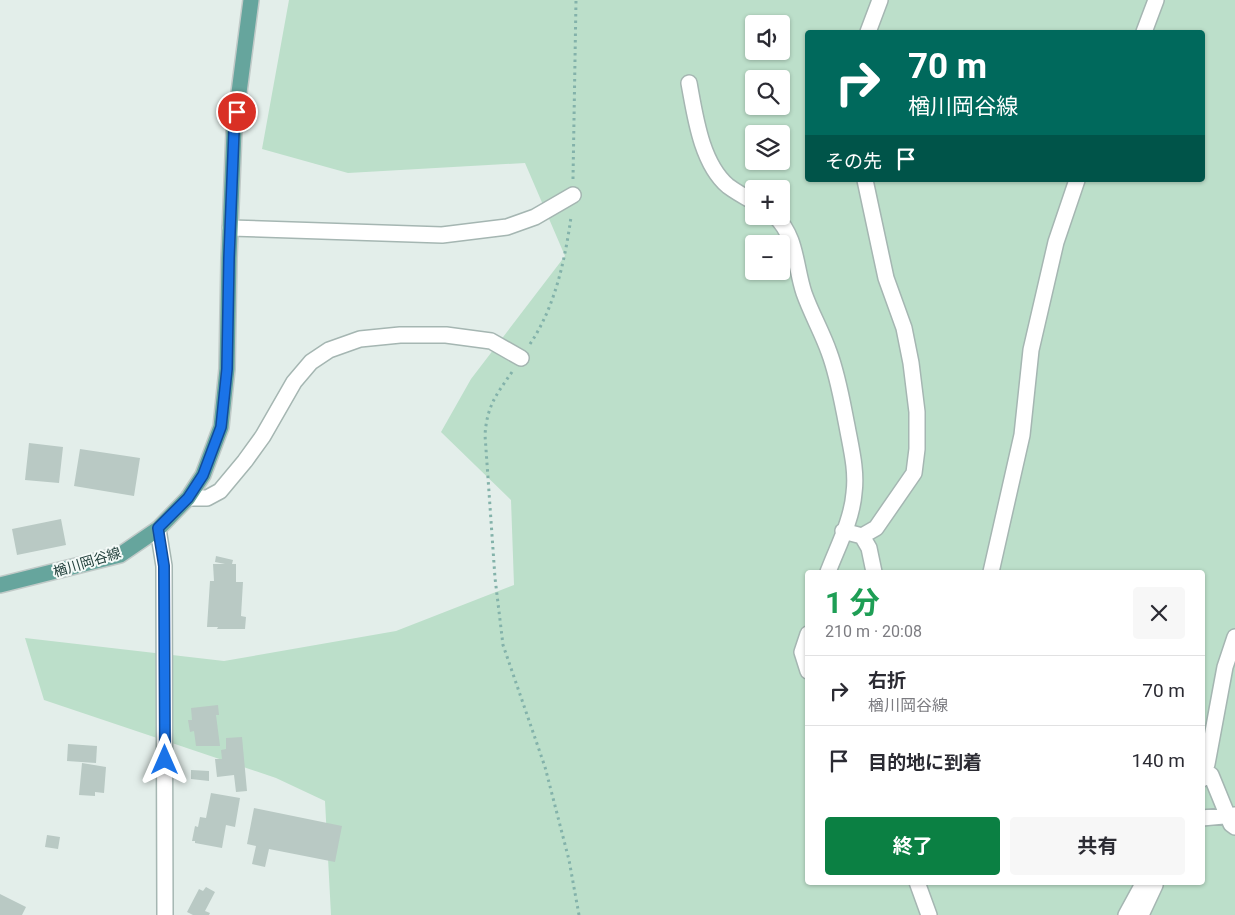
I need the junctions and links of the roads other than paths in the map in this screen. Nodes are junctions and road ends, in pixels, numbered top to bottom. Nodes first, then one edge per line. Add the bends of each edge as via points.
1 (251, 0) edge
2 (880, 0) edge
3 (1156, 0) edge
4 (869, 30) edge
5 (1145, 30) edge
6 (689, 83) dead end
7 (865, 182) edge
8 (1075, 182) edge
9 (573, 195) road end
10 (745, 196) edge
11 (783, 225) edge
12 (230, 228) junction
13 (521, 358) road end
14 (188, 498) junction
15 (158, 528) junction
16 (844, 531) junction
17 (862, 536) junction
18 (829, 570) edge
19 (874, 570) edge
20 (991, 570) edge
21 (0, 585) edge
22 (1235, 637) edge
23 (805, 643) edge
24 (805, 662) edge
25 (1205, 770) edge
26 (1205, 775) edge
27 (1205, 818) edge
28 (1233, 819) edge
29 (918, 885) edge
30 (1142, 885) edge
31 (1155, 885) edge
32 (165, 915) edge
33 (928, 915) edge
34 (1126, 915) edge
35 (1141, 915) edge

1 - 12 main road, 楢川岡谷線 via 234,131
2 - 4 street
3 - 5 street
6 - 10 street via 707,155 727,185
7 - 17 street via 886,278 904,328 911,364 917,412 917,449 914,473 876,528
8 - 20 street via 1056,242 1031,350 1022,435
9 - 12 street via 535,217 507,227 442,234
11 - 16 street via 791,238 801,283 829,352 841,397 855,478
12 - 14 main road, 楢川岡谷線 via 227,369 221,427 203,475
13 - 14 street via 491,341 446,335 400,334 360,339 330,350 311,362 294,382 263,436 220,491 207,498
14 - 15 main road, 楢川岡谷線
15 - 21 main road, 楢川岡谷線 via 120,555
15 - 32 street via 164,566
16 - 17 street
16 - 18 street
17 - 19 street via 869,548
22 - 25 street via 1225,667
23 - 24 street via 802,652
26 - 28 street via 1211,775
27 - 28 street
29 - 33 street
30 - 34 street
31 - 35 street

